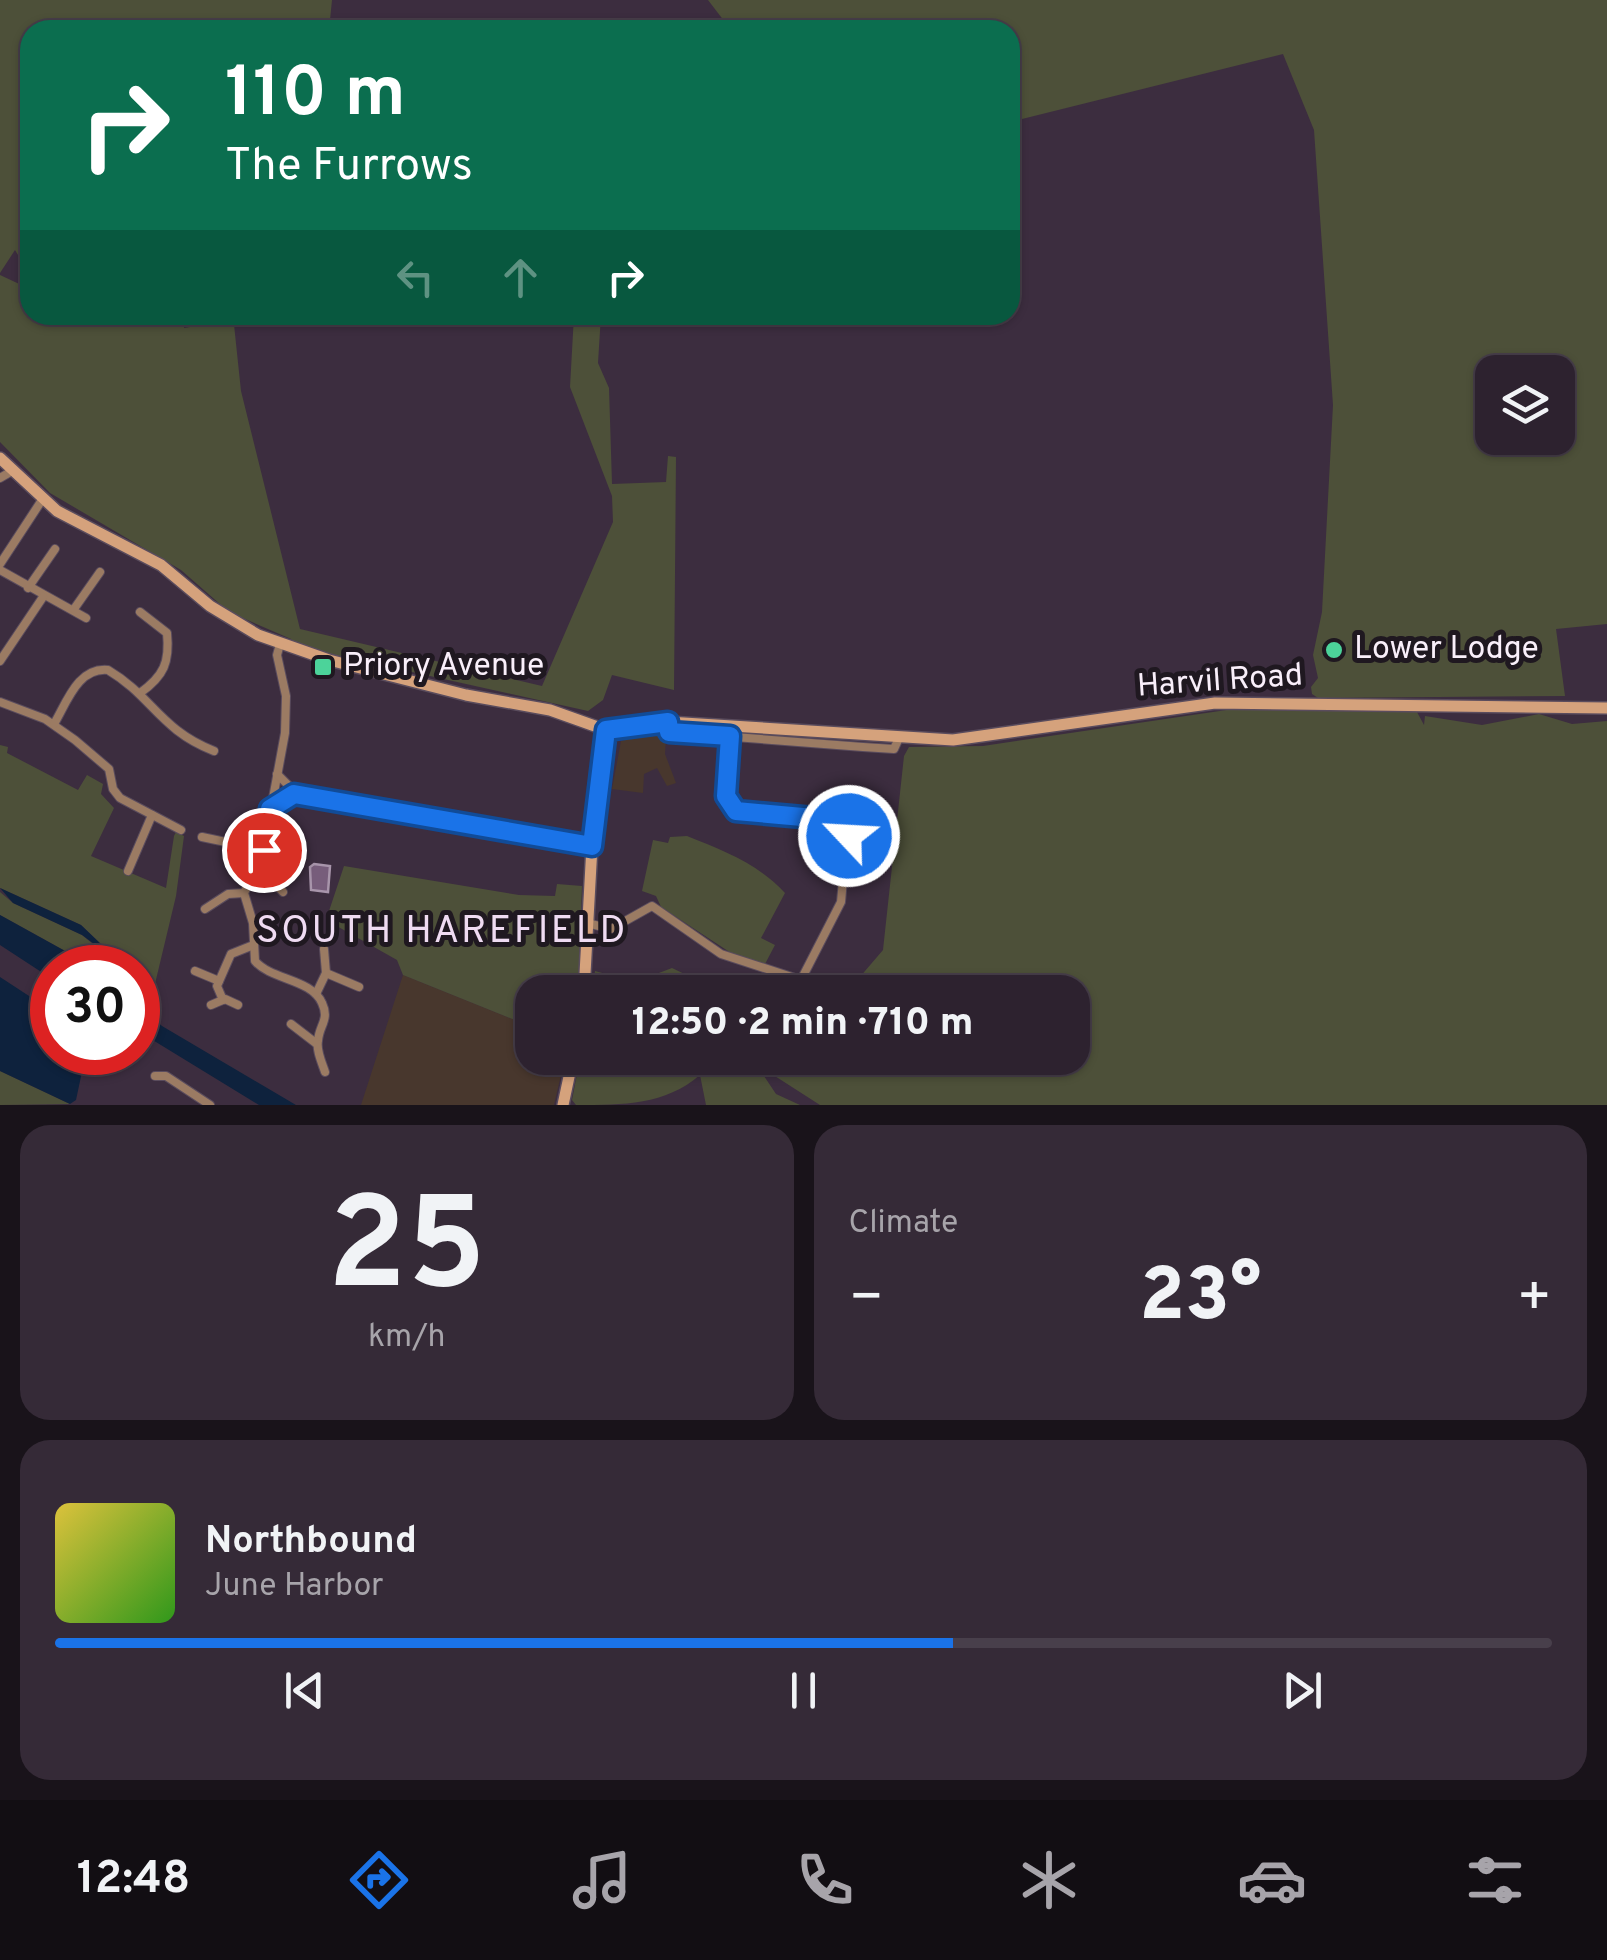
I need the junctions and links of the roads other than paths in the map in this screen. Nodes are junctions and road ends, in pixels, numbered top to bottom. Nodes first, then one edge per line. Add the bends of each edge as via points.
1 (0, 458) edge
2 (12, 472) junction
3 (0, 478) edge
4 (42, 500) junction
5 (55, 549) dead end
6 (0, 567) edge
7 (100, 572) dead end
8 (28, 588) junction
9 (43, 597) junction
10 (74, 609) junction
11 (140, 612) dead end
12 (86, 618) dead end
13 (280, 644) junction
14 (0, 661) edge
15 (140, 693) junction
16 (0, 702) edge
17 (1607, 708) edge
18 (54, 724) junction
19 (606, 730) junction
20 (730, 731) junction
21 (214, 751) dead end
22 (277, 774) junction
23 (294, 794) junction
24 (270, 809) junction
25 (152, 815) junction
26 (181, 830) dead end
27 (202, 837) dead end
28 (592, 846) junction
29 (124, 847) dead end
30 (264, 850) junction
31 (136, 852) junction
32 (258, 866) junction
33 (128, 871) dead end
34 (284, 892) dead end
35 (244, 893) junction
36 (205, 909) dead end
37 (587, 923) junction
38 (251, 946) junction
39 (324, 949) dead end
40 (195, 971) dead end
41 (326, 973) junction
42 (585, 975) edge
43 (219, 981) junction
44 (359, 988) dead end
45 (316, 994) junction
46 (222, 1000) junction
47 (211, 1005) dead end
48 (238, 1005) dead end
49 (291, 1024) dead end
50 (317, 1044) junction
51 (325, 1072) dead end
52 (569, 1075) edge
53 (155, 1076) dead end
54 (210, 1105) edge
55 (563, 1105) edge

1 - 2 street, Harvil Road
2 - 3 street
2 - 4 street, Harvil Road
4 - 6 street
4 - 13 street, Harvil Road via 161,565 224,616
5 - 8 street
6 - 8 street
7 - 10 street
8 - 9 street
9 - 10 street
9 - 14 street
10 - 12 street
11 - 15 street via 167,633 168,661
13 - 19 street, Harvil Road
13 - 22 street via 287,715
15 - 18 street via 108,670 92,671
15 - 21 street via 167,725
16 - 18 street
17 - 20 street, Harvil Road via 1215,704 986,738
18 - 25 street via 108,769 120,798
19 - 20 street, Harvil Road via 668,722
19 - 28 street
20 - 37 street via 726,796 736,811 848,824 841,902 801,980 721,954 652,906 612,928
22 - 23 street
22 - 24 street
23 - 24 street
23 - 28 street
24 - 30 street
25 - 26 street
25 - 31 street
27 - 30 street
28 - 37 street
29 - 31 street
30 - 32 street
31 - 33 street
32 - 34 street
32 - 35 street
35 - 36 street via 228,894
35 - 38 street
37 - 42 street
38 - 43 street via 231,954
38 - 45 street via 259,966
39 - 41 street
40 - 43 street
41 - 44 street
41 - 45 street
43 - 46 street
45 - 50 street via 326,1019
46 - 47 street
46 - 48 street
49 - 50 street
50 - 51 street
52 - 55 street
53 - 54 street via 166,1076

